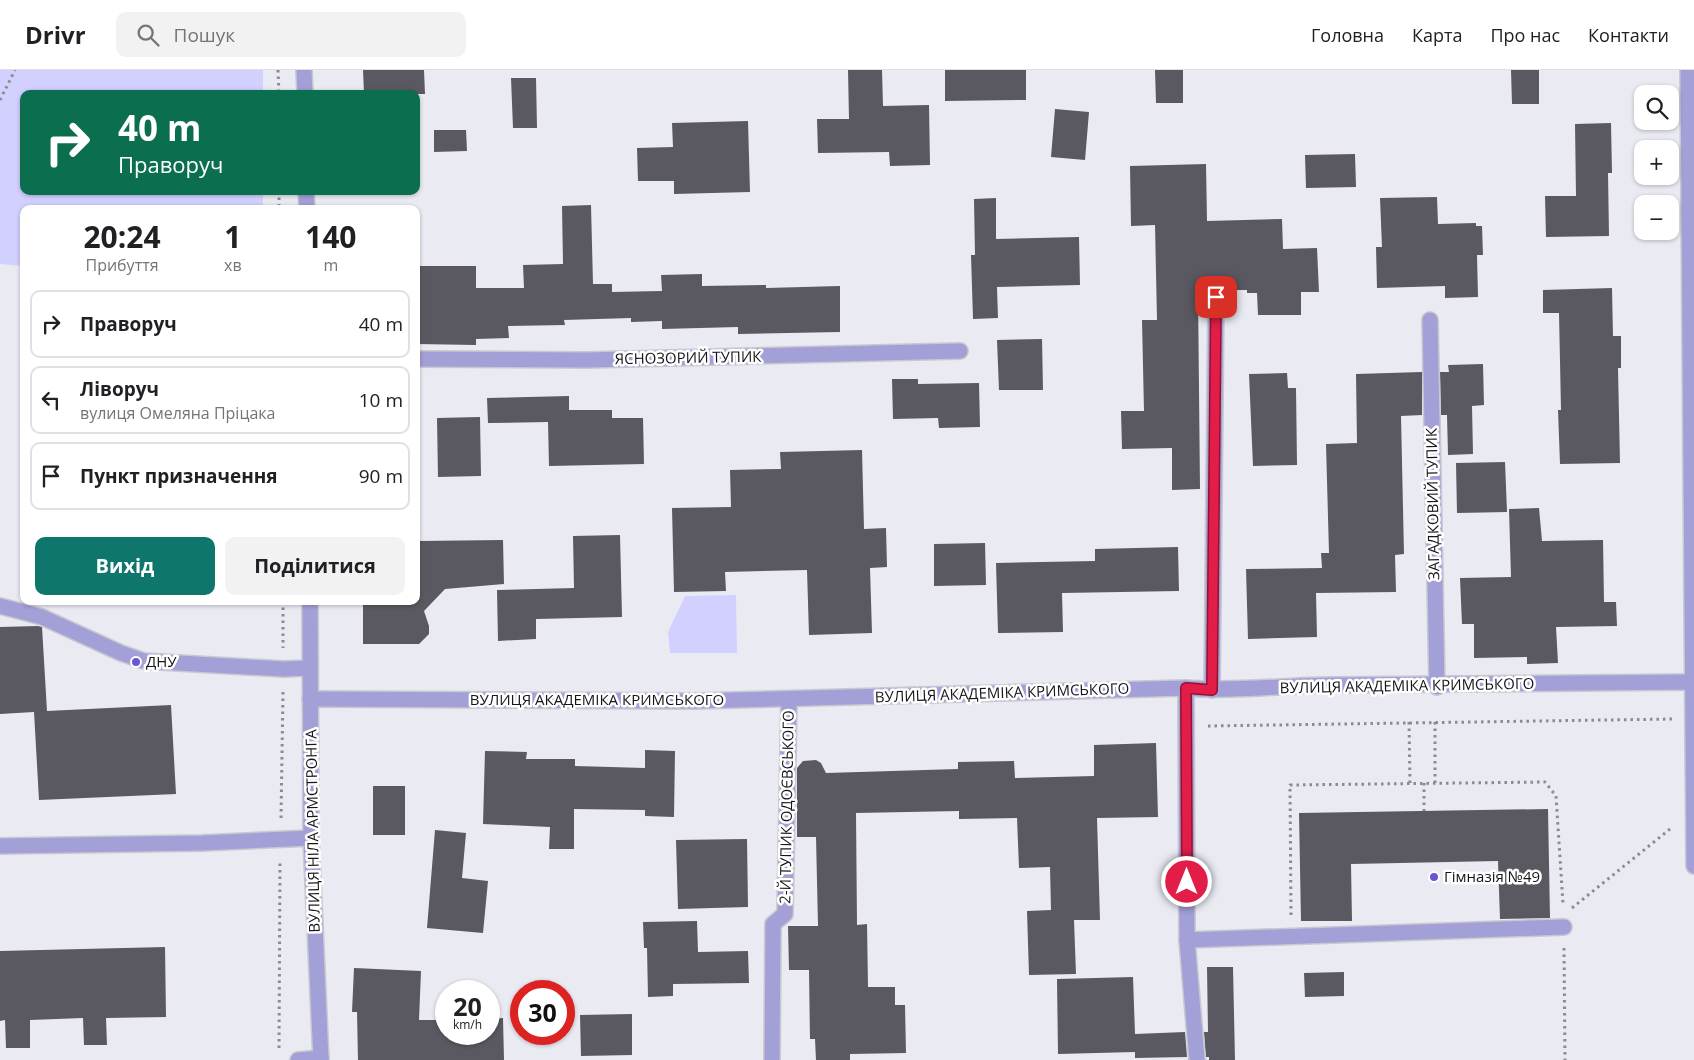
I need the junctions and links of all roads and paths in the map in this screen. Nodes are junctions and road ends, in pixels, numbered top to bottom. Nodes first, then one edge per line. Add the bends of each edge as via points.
1 (15, 70) edge
2 (278, 70) edge
3 (304, 70) edge
4 (1688, 70) edge
5 (279, 90) edge
6 (305, 90) edge
7 (0, 100) edge
8 (1216, 297) dead end
9 (1430, 320) dead end
10 (960, 351) dead end
11 (420, 359) edge
12 (310, 605) edge
13 (0, 606) edge
14 (310, 668) junction
15 (1693, 682) edge
16 (1437, 687) junction
17 (1186, 688) junction
18 (1212, 690) junction
19 (310, 699) junction
20 (789, 699) junction
21 (1693, 719) junction
22 (1410, 722) junction
23 (1435, 722) junction
24 (1186, 726) junction
25 (1435, 783) junction
26 (1410, 784) junction
27 (1424, 784) junction
28 (1424, 811) dead end
29 (1693, 812) junction
30 (311, 838) junction
31 (0, 846) edge
32 (1694, 866) edge
33 (1563, 921) junction
34 (1291, 925) dead end
35 (1187, 940) junction
36 (321, 1059) edge
37 (298, 1060) edge
38 (772, 1060) edge
39 (1197, 1060) edge
40 (1565, 1060) edge

1 - 7 path
2 - 5 path
3 - 6 street
4 - 15 street
8 - 18 street
9 - 16 street, ЗАГАДКОВИЙ ТУПИК
10 - 11 street, ЯСНОЗОРИЙ ТУПИК via 587,360
12 - 14 street, ВУЛИЦЯ НІЛА АРМСТРОНГА
13 - 14 street via 42,617 121,654 144,661
14 - 19 street, ВУЛИЦЯ НІЛА АРМСТРОНГА
15 - 16 street, ВУЛИЦЯ АКАДЕМІКА КРИМСЬКОГО
15 - 21 street
16 - 18 street, ВУЛИЦЯ АКАДЕМІКА КРИМСЬКОГО via 1332,685
17 - 18 street, ВУЛИЦЯ АКАДЕМІКА КРИМСЬКОГО
17 - 20 street, ВУЛИЦЯ АКАДЕМІКА КРИМСЬКОГО
17 - 24 street
19 - 20 street, ВУЛИЦЯ АКАДЕМІКА КРИМСЬКОГО
19 - 30 street, ВУЛИЦЯ НІЛА АРМСТРОНГА
20 - 38 street, 2-Й ТУПИК ОДОЄВСЬКОГО via 786,914 773,924
21 - 23 path
21 - 29 street
22 - 23 path
22 - 24 path
22 - 26 path
23 - 25 path
24 - 35 street
25 - 27 path
25 - 33 path via 1544,782 1556,796
26 - 27 path
26 - 34 path via 1290,785
27 - 28 path
29 - 32 street
29 - 33 path
30 - 31 street
30 - 36 street, ВУЛИЦЯ НІЛА АРМСТРОНГА
33 - 35 street
33 - 40 path
35 - 39 street
36 - 37 street

